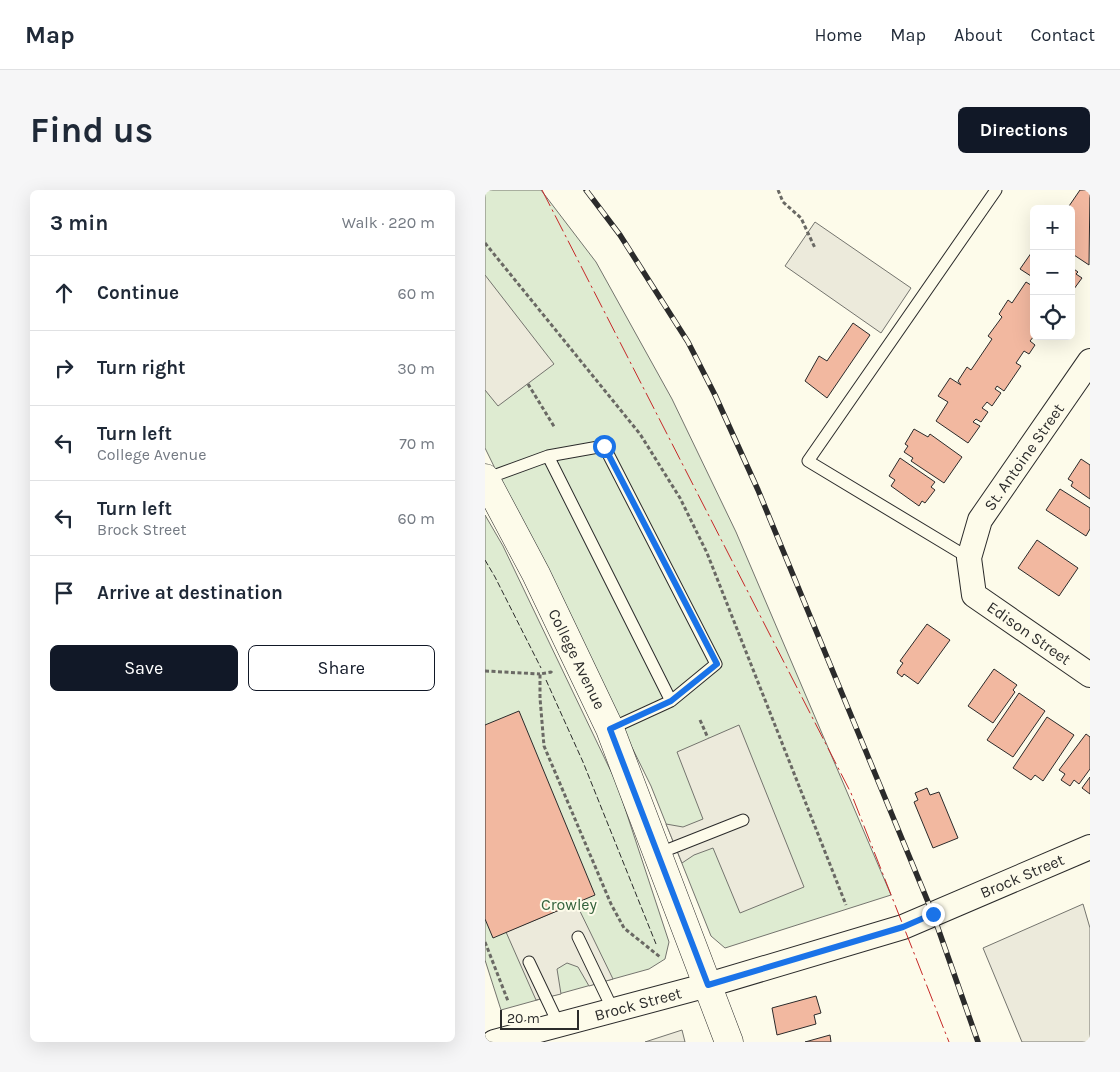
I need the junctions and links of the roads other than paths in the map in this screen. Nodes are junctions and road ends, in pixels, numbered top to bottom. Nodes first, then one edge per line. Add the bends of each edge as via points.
1 (996, 190) edge
2 (1090, 361) edge
3 (548, 456) junction
4 (485, 479) edge
5 (969, 558) junction
6 (1088, 670) edge
7 (671, 701) junction
8 (610, 729) junction
9 (743, 820) dead end
10 (1090, 847) edge
11 (657, 854) junction
12 (578, 937) dead end
13 (529, 962) dead end
14 (708, 985) junction
15 (613, 1010) junction
16 (559, 1025) junction
17 (494, 1042) edge
18 (729, 1042) edge

1 - 5 lane via 808,461
2 - 5 street, St. Antoine Street via 980,520
3 - 4 lane
3 - 7 lane
3 - 7 lane via 604,446 717,664
4 - 8 street, College Avenue via 536,574
5 - 6 street, Edison Street via 974,595
7 - 8 lane
8 - 11 street, College Avenue
9 - 11 lane
10 - 14 street, Brock Street via 903,927
11 - 14 street, College Avenue
12 - 15 lane
13 - 16 lane
14 - 15 street, Brock Street
14 - 18 street, College Avenue
15 - 16 street, Brock Street
16 - 17 street, Brock Street

